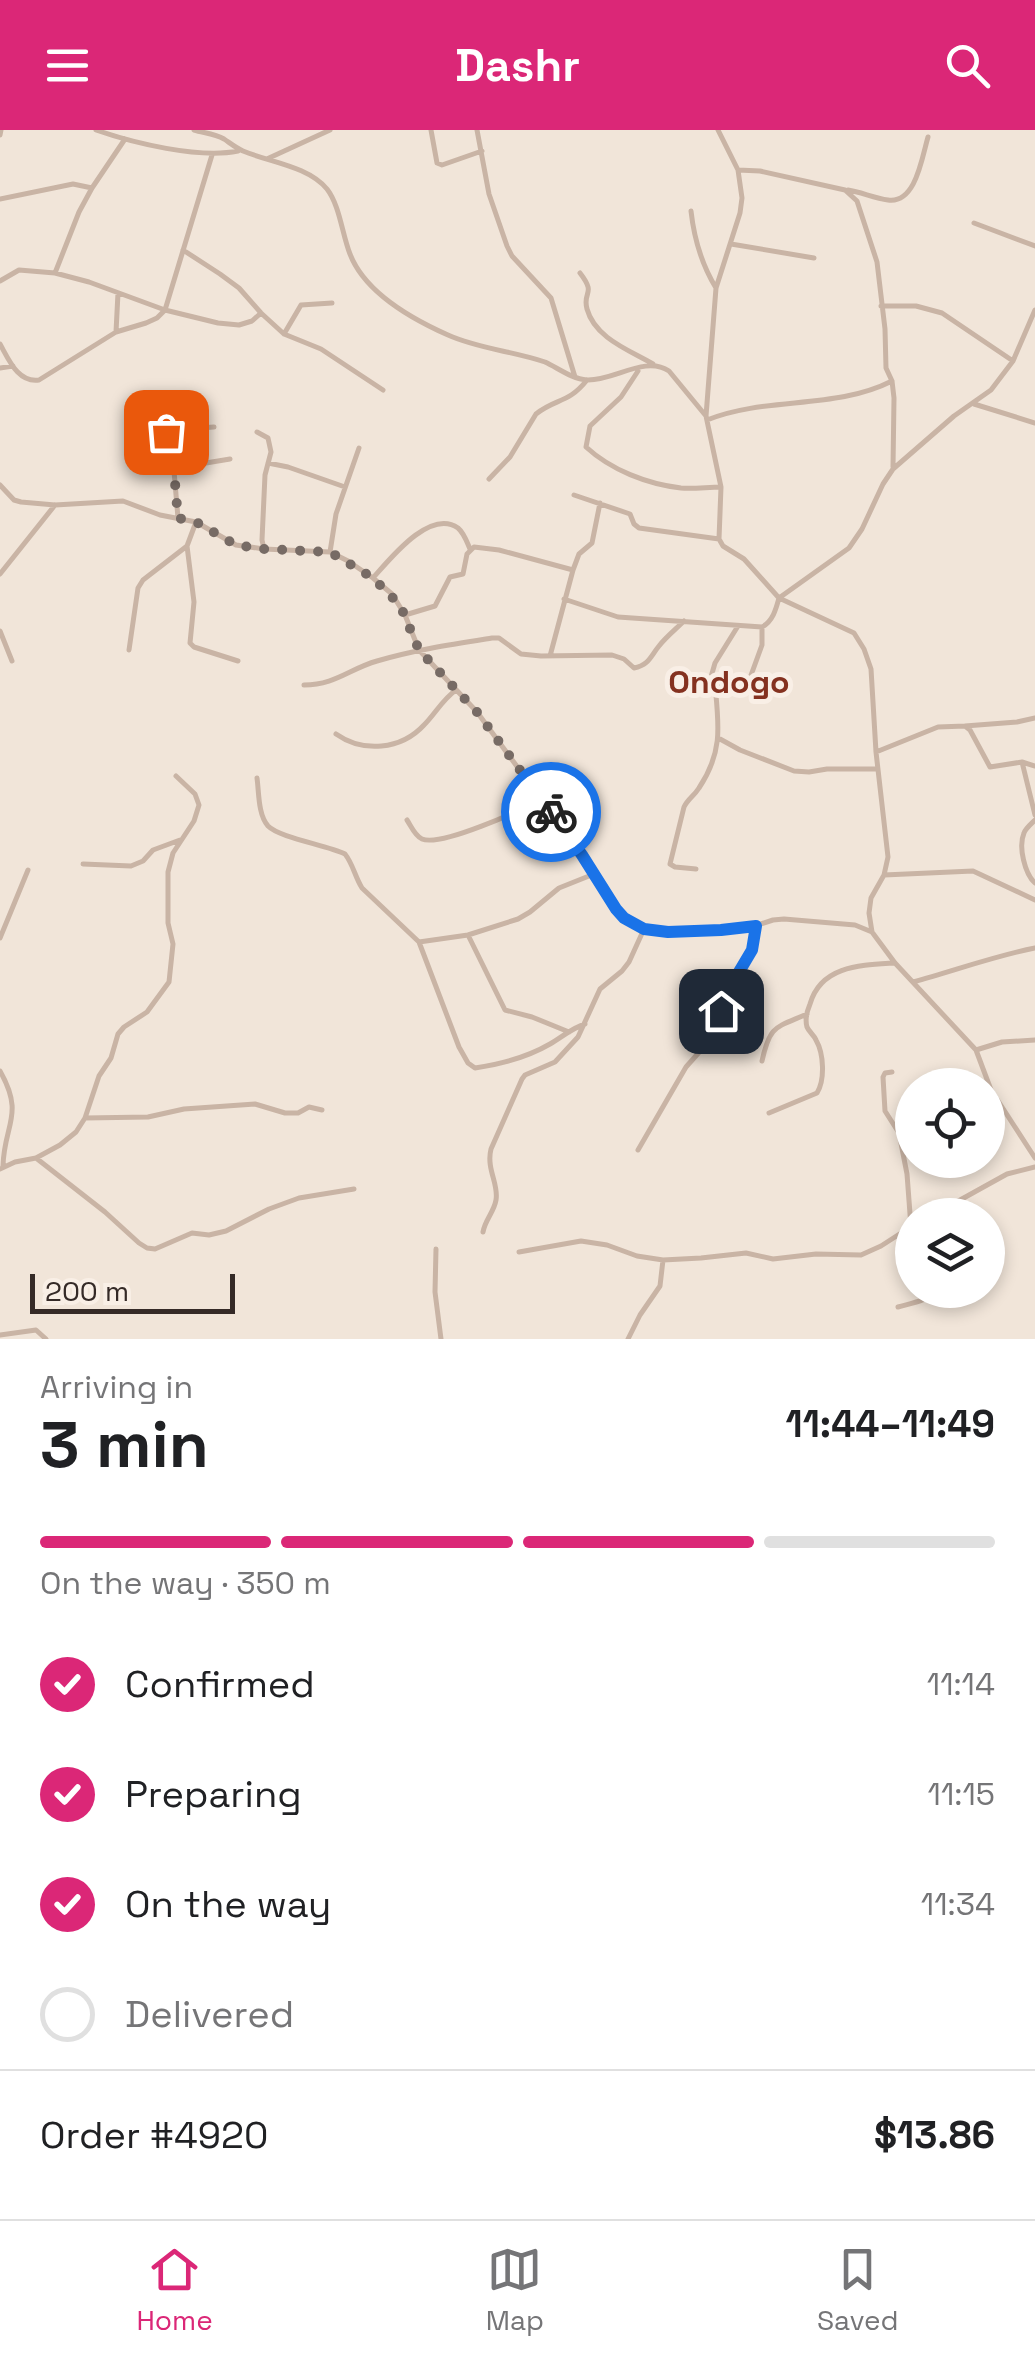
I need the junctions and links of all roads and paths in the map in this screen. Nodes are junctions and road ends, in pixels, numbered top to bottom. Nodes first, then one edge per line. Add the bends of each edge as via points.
1 (96, 130) edge
2 (194, 130) edge
3 (330, 130) edge
4 (431, 130) edge
5 (477, 130) edge
6 (718, 130) edge
7 (116, 134) edge
8 (223, 134) edge
9 (928, 136) dead end
10 (125, 139) junction
11 (241, 150) junction
12 (482, 150) junction
13 (212, 155) junction
14 (266, 159) junction
15 (738, 170) junction
16 (92, 188) junction
17 (845, 190) junction
18 (0, 199) edge
19 (692, 211) dead end
20 (974, 224) dead end
21 (732, 244) junction
22 (1035, 246) edge
23 (183, 250) junction
24 (814, 258) dead end
25 (55, 273) junction
26 (580, 273) dead end
27 (0, 281) edge
28 (716, 288) junction
29 (118, 293) junction
30 (332, 303) dead end
31 (881, 306) junction
32 (165, 310) junction
33 (1035, 310) edge
34 (260, 313) junction
35 (116, 332) junction
36 (284, 334) junction
37 (0, 344) edge
38 (1012, 361) junction
39 (656, 365) junction
40 (13, 366) junction
41 (0, 368) edge
42 (639, 368) junction
43 (575, 377) junction
44 (588, 380) junction
45 (892, 381) junction
46 (383, 390) dead end
47 (974, 404) junction
48 (706, 418) junction
49 (1035, 423) edge
50 (214, 427) dead end
51 (257, 432) dead end
52 (359, 448) dead end
53 (230, 459) dead end
54 (268, 463) junction
55 (893, 469) junction
56 (174, 471) junction
57 (489, 479) dead end
58 (0, 485) edge
59 (722, 487) junction
60 (345, 488) junction
61 (574, 495) dead end
62 (600, 503) junction
63 (56, 505) junction
64 (178, 518) junction
65 (196, 522) junction
66 (719, 539) junction
67 (188, 546) junction
68 (264, 549) junction
69 (470, 549) junction
70 (330, 552) junction
71 (572, 570) junction
72 (0, 574) edge
73 (373, 578) junction
74 (779, 598) junction
75 (564, 599) junction
76 (405, 615) junction
77 (684, 621) junction
78 (738, 626) junction
79 (762, 627) junction
80 (0, 631) edge
81 (129, 650) dead end
82 (419, 650) junction
83 (550, 656) junction
84 (12, 661) dead end
85 (238, 661) dead end
86 (304, 685) dead end
87 (715, 685) junction
88 (456, 690) junction
89 (1035, 718) edge
90 (965, 726) junction
91 (336, 734) dead end
92 (720, 739) junction
93 (876, 752) junction
94 (1022, 762) junction
95 (1035, 766) edge
96 (878, 770) junction
97 (176, 776) dead end
98 (258, 778) dead end
99 (542, 800) junction
100 (1035, 818) edge
101 (407, 820) dead end
102 (180, 840) junction
103 (83, 864) dead end
104 (696, 869) dead end
105 (28, 870) dead end
106 (594, 874) junction
107 (884, 876) junction
108 (1035, 884) edge
109 (1035, 900) edge
110 (756, 926) junction
111 (644, 929) junction
112 (872, 932) junction
113 (468, 935) junction
114 (0, 938) edge
115 (419, 942) junction
116 (1035, 948) edge
117 (896, 963) junction
118 (913, 982) junction
119 (806, 1014) junction
120 (585, 1024) junction
121 (569, 1032) junction
122 (1035, 1040) edge
123 (976, 1050) junction
124 (762, 1061) dead end
125 (0, 1071) edge
126 (892, 1072) dead end
127 (322, 1110) dead end
128 (769, 1114) dead end
129 (86, 1118) junction
130 (638, 1150) dead end
131 (36, 1158) junction
132 (1035, 1158) edge
133 (2, 1168) edge
134 (1035, 1168) edge
135 (354, 1189) dead end
136 (909, 1198) edge
137 (964, 1198) edge
138 (483, 1232) dead end
139 (895, 1237) edge
140 (436, 1249) dead end
141 (519, 1252) dead end
142 (663, 1260) junction
143 (0, 1335) edge
144 (46, 1339) edge
145 (441, 1339) edge
146 (628, 1339) edge

1 - 7 street
2 - 8 street
3 - 14 street
4 - 12 street via 442,165
5 - 12 street
6 - 15 street
7 - 10 street
8 - 11 street
9 - 17 street via 906,196 889,200
10 - 13 street
10 - 16 street
11 - 13 street
11 - 14 street
12 - 43 street via 507,246 550,298
13 - 23 street
14 - 43 street via 328,190 356,268 380,294 450,336
15 - 17 street
15 - 21 street via 740,213
16 - 18 street via 73,184
16 - 25 street
17 - 31 street via 858,201 871,240
19 - 28 street via 693,234
20 - 22 street
21 - 24 street
21 - 28 street
23 - 32 street
23 - 34 street via 230,281
25 - 27 street via 19,270
25 - 29 street
26 - 39 street via 590,290 588,311 605,337
28 - 48 street
29 - 32 street
29 - 35 street
30 - 36 street via 301,305
31 - 38 street via 942,313
31 - 45 street
32 - 34 street via 239,325
32 - 35 street
33 - 38 street
34 - 36 street
35 - 40 street via 39,380 24,378
36 - 46 street
37 - 40 street
38 - 47 street
39 - 42 street
39 - 48 street
40 - 41 street
42 - 44 street
42 - 59 street via 621,398 590,426 586,448 601,462 640,477 681,488
43 - 44 street
44 - 57 street via 574,396 536,414
45 - 48 street via 858,394
45 - 55 street
47 - 49 street
47 - 55 street
48 - 59 street
50 - 56 street via 166,432
51 - 54 street via 270,444
52 - 60 street
53 - 56 street
54 - 60 street
54 - 68 street
55 - 74 street via 849,548
56 - 64 street
58 - 63 street via 14,500
59 - 66 street
60 - 70 street
61 - 62 street
62 - 66 street via 630,514 639,528
62 - 71 street via 592,543
63 - 64 street via 123,501
63 - 72 street
64 - 65 street
65 - 67 street
65 - 68 street via 236,545
66 - 74 street
67 - 81 street via 138,588
67 - 85 street via 190,643
68 - 70 street
69 - 71 street via 482,546
69 - 73 street via 457,528 430,524
69 - 76 street via 463,574 450,577 435,606
70 - 73 street
71 - 75 street
73 - 76 street
74 - 79 street
74 - 93 street via 854,633 870,669
75 - 77 street via 618,617
75 - 83 street
76 - 82 street
77 - 78 street
77 - 83 street via 638,668 620,656
78 - 79 street
78 - 87 street via 715,664
79 - 87 street via 746,689
80 - 84 street
82 - 83 street via 499,638 521,654
82 - 86 street
82 - 88 street
87 - 92 street
88 - 91 street via 400,742 358,746
88 - 99 street
89 - 90 street
90 - 93 street via 938,728
90 - 94 street via 990,767
92 - 96 street via 794,771
92 - 104 street via 698,791 686,801 670,864
93 - 96 street
94 - 95 street
94 - 100 street
96 - 107 street via 888,857
97 - 102 street via 200,805
98 - 115 street via 266,824 345,854 362,888
99 - 101 street via 428,840
99 - 106 street
100 - 108 street via 1022,843
102 - 103 street via 131,866
102 - 129 street via 168,872 171,977 147,1012 118,1034
105 - 114 street
106 - 111 street via 624,918
106 - 113 street via 558,888 518,919
107 - 109 street via 973,870
107 - 112 street via 871,898
110 - 111 street
110 - 112 street via 784,920
110 - 130 street via 752,950 710,1040 686,1067
111 - 120 street via 629,962 600,989
112 - 117 street
113 - 115 street
113 - 121 street via 505,1010
115 - 121 street via 458,1047 475,1068 509,1063
116 - 118 street
117 - 118 street
117 - 119 street via 837,971 812,994
118 - 123 street
119 - 124 street via 770,1032
119 - 128 street via 820,1048 821,1088
120 - 121 street
120 - 138 street via 555,1062 525,1075 510,1103 488,1159 496,1200
122 - 123 street
123 - 132 street via 992,1090
125 - 133 street via 14,1106
126 - 136 street via 883,1077 885,1111 899,1134
127 - 129 street via 284,1113 255,1104
129 - 131 street via 68,1139
131 - 133 street
131 - 135 street via 155,1249 192,1233 226,1232 299,1198
134 - 137 street via 1007,1174
139 - 142 street via 861,1255
140 - 145 street
141 - 142 street via 581,1242
142 - 146 street via 660,1286
143 - 144 street via 36,1330

